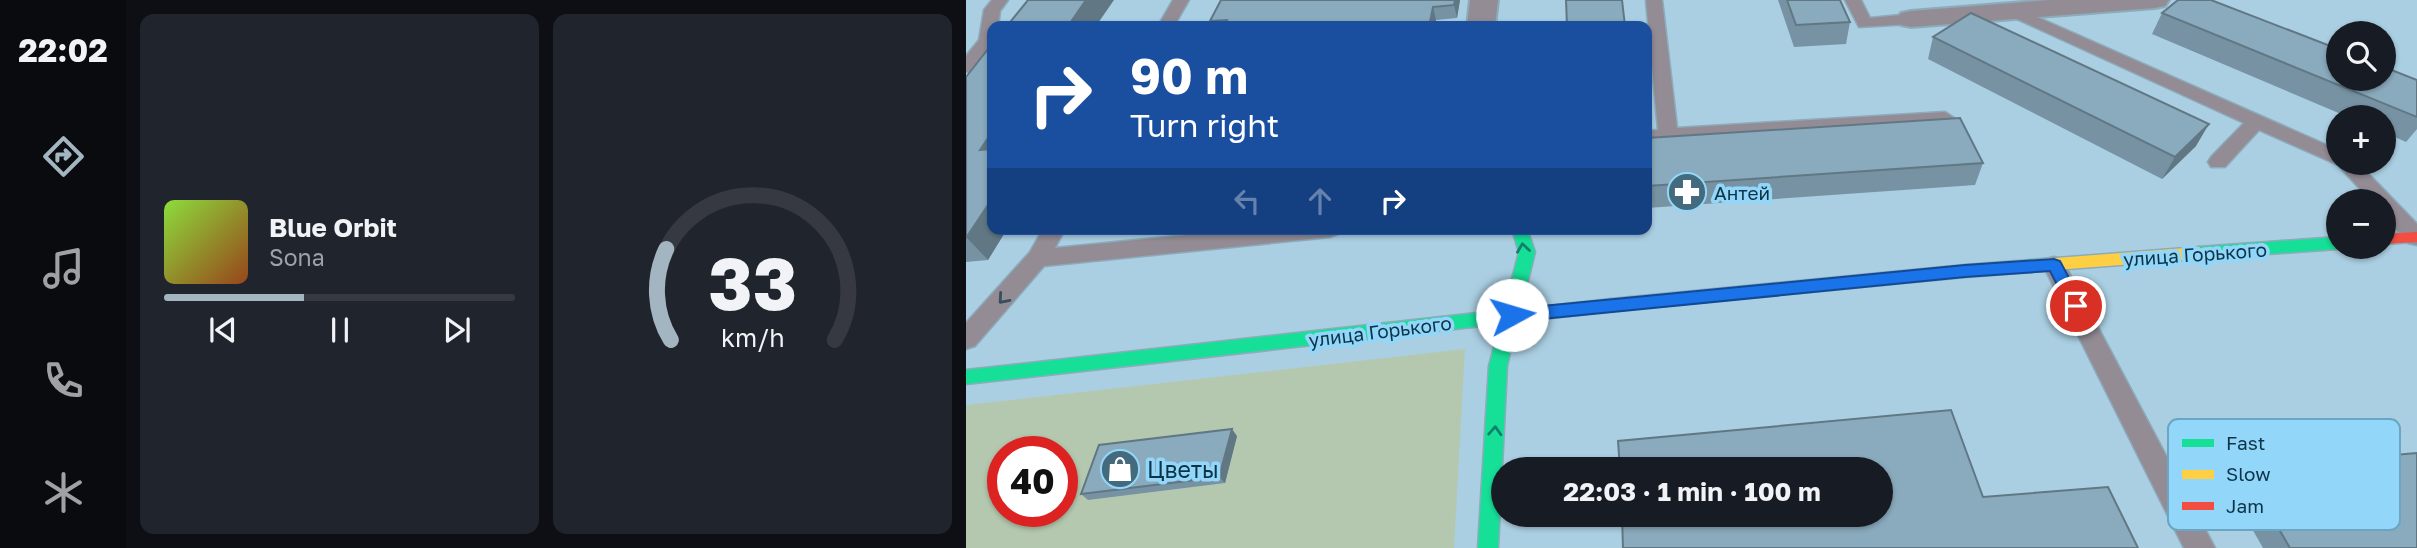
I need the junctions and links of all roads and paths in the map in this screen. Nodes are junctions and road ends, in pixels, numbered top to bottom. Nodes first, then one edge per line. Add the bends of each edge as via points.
1 (1000, 0) edge
2 (1181, 0) edge
3 (1484, 0) edge
4 (1654, 0) edge
5 (1853, 0) edge
6 (2155, 0) edge
7 (2119, 1) edge
8 (2011, 11) junction
9 (1911, 19) joint
10 (991, 21) edge
11 (1169, 21) edge
12 (1482, 21) edge
13 (987, 42) edge
14 (966, 68) edge
15 (1945, 118) edge
16 (2256, 121) junction
17 (1668, 135) junction
18 (1652, 137) edge
19 (2326, 153) edge
20 (2218, 162) dead end
21 (2358, 175) edge
22 (2371, 189) edge
23 (2396, 216) edge
24 (1051, 235) edge
25 (1269, 235) edge
26 (1521, 235) edge
27 (2416, 237) edge
28 (2396, 238) edge
29 (2326, 244) edge
30 (1038, 258) junction
31 (2054, 265) junction
32 (1512, 315) junction
33 (966, 339) edge
34 (966, 377) edge
35 (2168, 486) edge
36 (2191, 530) edge
37 (1488, 548) edge
38 (2200, 548) edge

1 - 10 lane
2 - 11 lane
3 - 12 street
4 - 17 lane
5 - 9 lane via 1865,23
6 - 7 street
7 - 8 street
8 - 9 street
8 - 16 lane
13 - 14 lane
15 - 17 lane
16 - 19 lane
16 - 20 lane
17 - 18 lane
21 - 22 lane
23 - 27 lane
24 - 30 lane
25 - 30 lane
32 -> 26 street via 1527,252
27 - 28 street
29 - 31 street, улица Горького
30 -> 33 lane
31 - 32 street, улица Горького
31 - 35 lane
32 - 34 street, улица Горького
37 -> 32 street via 1499,366
36 - 38 lane

